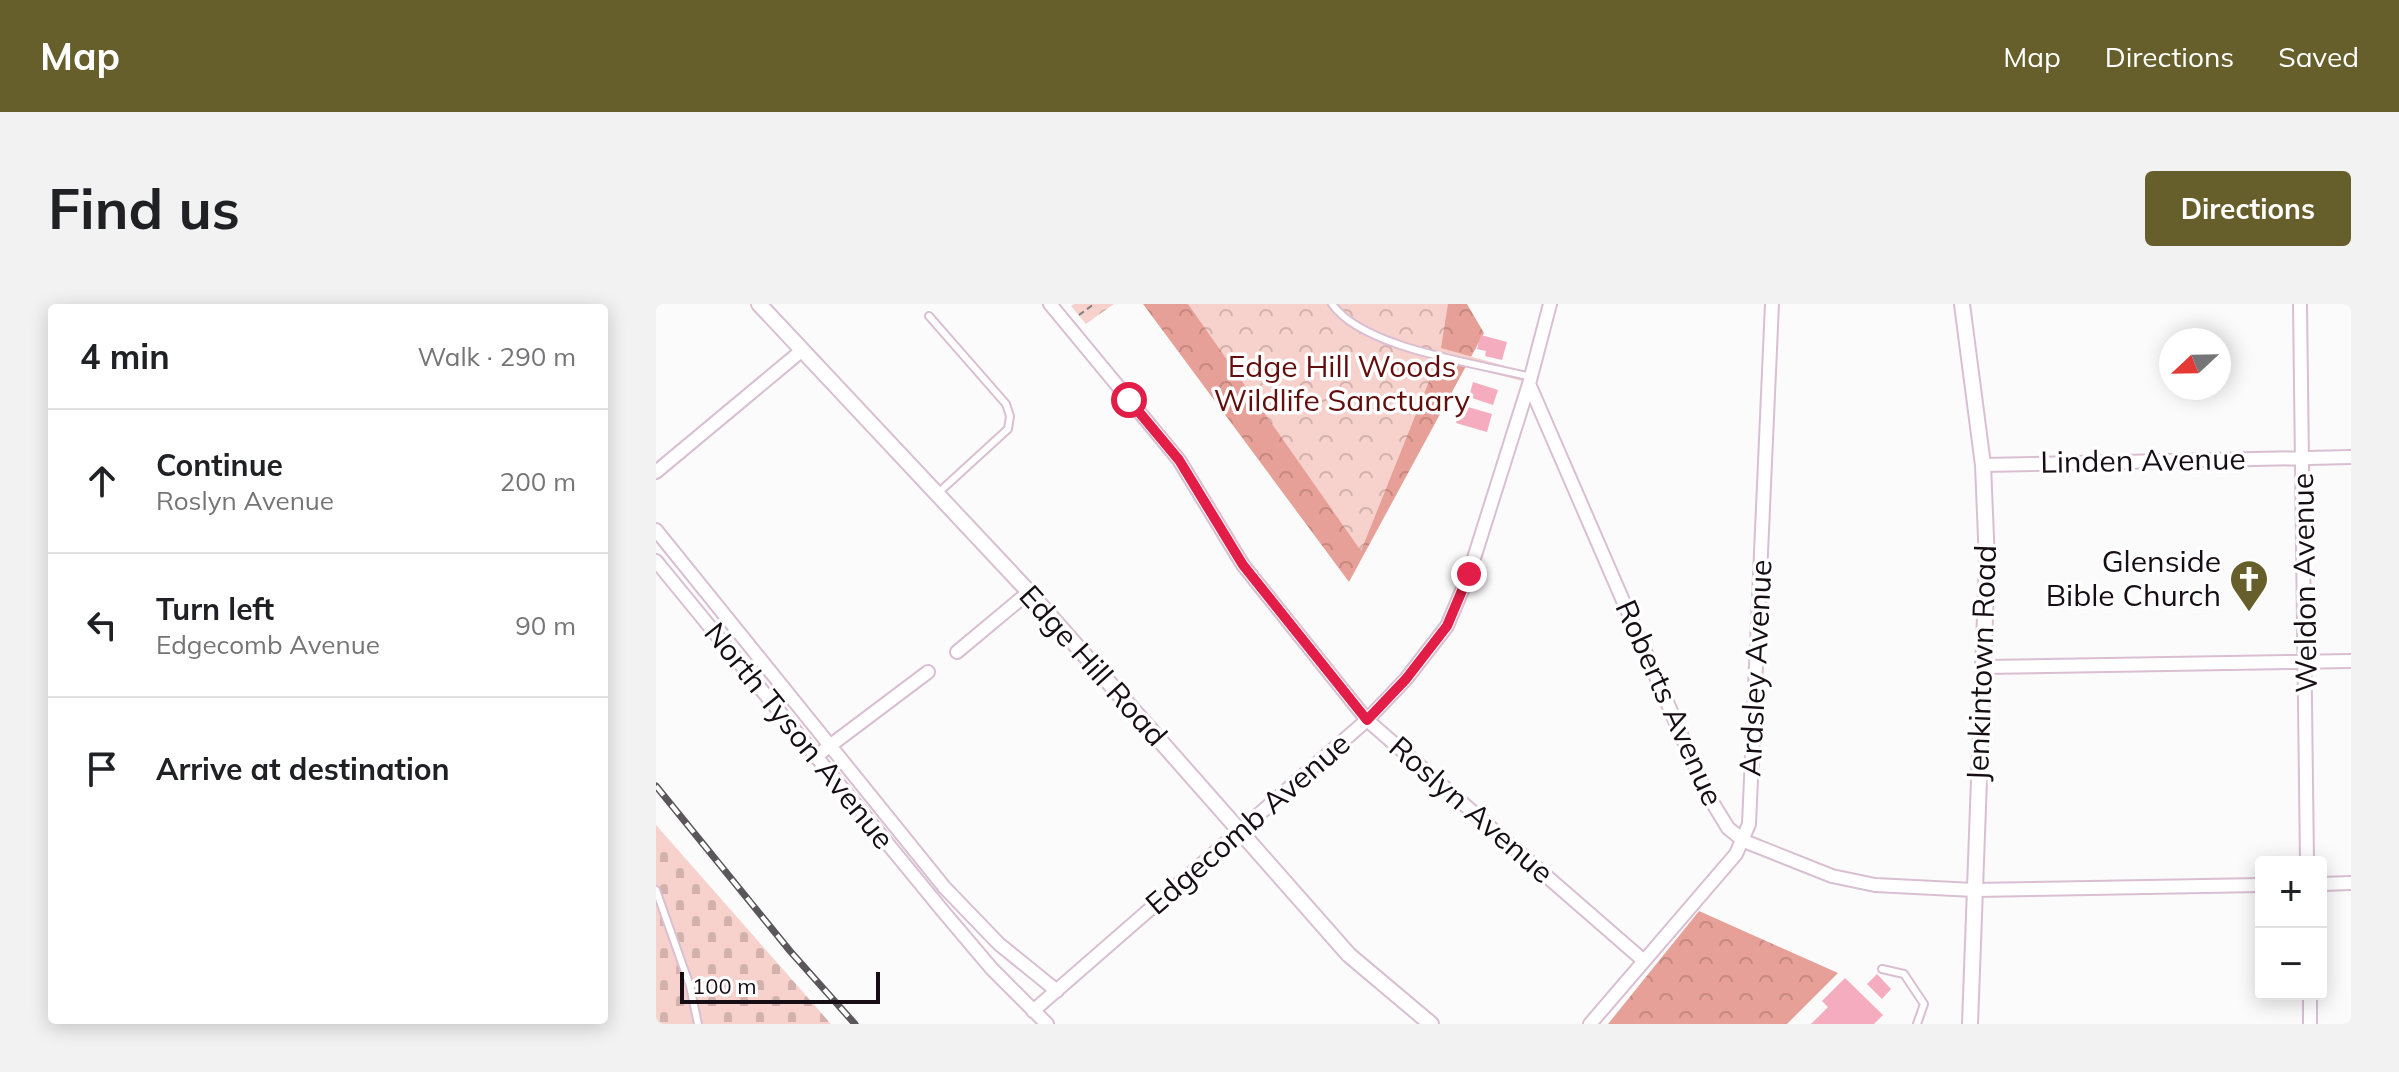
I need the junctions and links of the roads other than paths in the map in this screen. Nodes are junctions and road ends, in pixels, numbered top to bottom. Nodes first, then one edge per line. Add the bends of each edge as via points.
1 (759, 304) edge
2 (1050, 304) edge
3 (1332, 304) edge
4 (1550, 304) edge
5 (1772, 304) edge
6 (1962, 304) edge
7 (2300, 304) edge
8 (929, 316) dead end
9 (800, 352) junction
10 (1530, 381) junction
11 (2351, 457) edge
12 (2303, 458) junction
13 (1983, 465) junction
14 (656, 472) edge
15 (938, 493) junction
16 (656, 530) edge
17 (656, 561) edge
18 (1029, 592) junction
19 (957, 652) dead end
20 (2351, 661) edge
21 (2307, 662) junction
22 (1985, 667) junction
23 (928, 672) dead end
24 (1367, 720) junction
25 (831, 745) junction
26 (815, 757) junction
27 (1238, 833) junction
28 (1744, 841) junction
29 (2307, 856) edge
30 (929, 867) junction
31 (2351, 883) edge
32 (2327, 884) edge
33 (2255, 885) edge
34 (656, 890) edge
35 (1974, 890) junction
36 (942, 910) junction
37 (1644, 961) junction
38 (1882, 969) dead end
39 (1057, 991) junction
40 (2310, 1000) edge
41 (1033, 1011) junction
42 (698, 1024) edge
43 (1047, 1024) edge
44 (1431, 1024) edge
45 (1590, 1024) edge
46 (1917, 1024) edge
47 (1970, 1024) edge
48 (2310, 1024) edge

1 - 9 street, Edge Hill Road
2 - 24 street, Roslyn Avenue via 1179,460 1243,565
3 - 10 lane via 1342,318 1373,337
4 - 10 street, Edgecomb Avenue
5 - 28 street, Ardsley Avenue via 1749,824
6 - 13 street, Jenkintown Road
7 - 12 street, Weldon Avenue
8 - 15 lane via 1006,404 1010,416 1008,429
9 - 14 street
9 - 15 street, Edge Hill Road
10 - 24 street, Edgecomb Avenue via 1469,574 1447,626
10 - 28 street, Roberts Avenue via 1706,792 1728,828
11 - 12 street, Linden Avenue
12 - 13 street, Linden Avenue
12 - 21 street, Weldon Avenue
13 - 22 street, Jenkintown Road
15 - 18 street, Edge Hill Road
16 - 25 street, North Tyson Avenue
17 - 26 street, North Tyson Avenue
18 - 19 street
18 - 27 street, Edge Hill Road
20 - 21 street
21 - 22 street
21 - 29 street, Weldon Avenue
22 - 35 street, Jenkintown Road
23 - 25 street
24 - 27 street, Edgecomb Avenue
24 - 37 street, Roslyn Avenue
25 - 26 street
25 - 30 street, North Tyson Avenue
26 - 36 street, North Tyson Avenue
27 - 39 street, Edgecomb Avenue
27 - 44 street, Edge Hill Road via 1349,955
28 - 35 street, Roberts Avenue via 1832,876 1875,885
28 - 37 street
30 - 36 street, North Tyson Avenue
30 - 39 street, North Tyson Avenue via 999,944
31 - 32 street
33 - 35 street, Roberts Avenue
34 - 42 lane
35 - 47 street, Jenkintown Road
36 - 41 street, North Tyson Avenue
37 - 45 street
38 - 46 lane via 1904,974 1924,1004
39 - 41 street, Edgecomb Avenue
40 - 48 street
41 - 43 street, North Tyson Avenue

